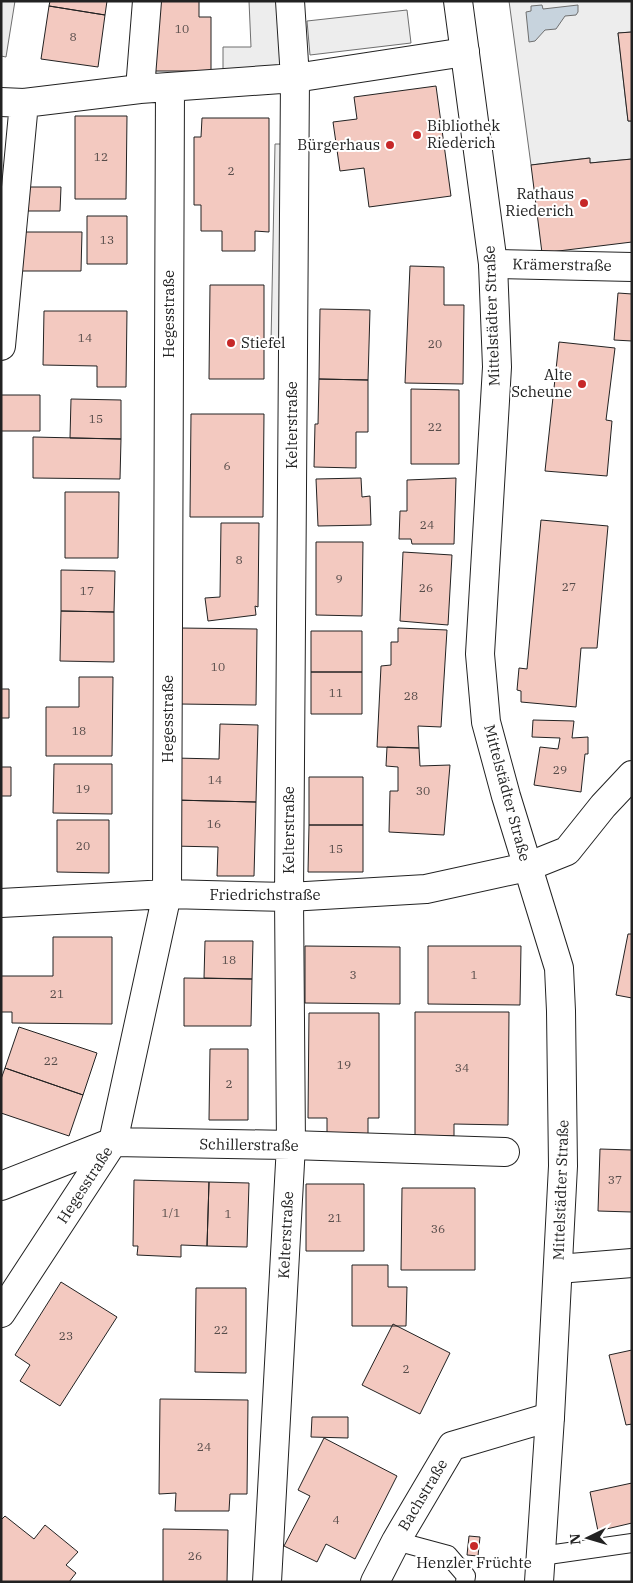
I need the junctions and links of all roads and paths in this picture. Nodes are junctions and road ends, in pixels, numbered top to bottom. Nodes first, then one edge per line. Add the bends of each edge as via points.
1 (147, 1) edge
2 (290, 1) edge
3 (458, 1) edge
4 (464, 52) junction
5 (294, 78) junction
6 (170, 87) junction
7 (140, 89) junction
8 (12, 103) edge
9 (492, 264) junction
10 (632, 267) edge
11 (1, 346) edge
12 (632, 774) edge
13 (527, 867) junction
14 (167, 894) junction
15 (289, 897) junction
16 (1, 904) edge
17 (113, 1142) junction
18 (291, 1145) junction
19 (505, 1152) dead end
20 (1, 1186) edge
21 (632, 1263) edge
22 (558, 1269) junction
23 (1, 1313) edge
24 (550, 1417) junction
25 (396, 1540) junction
26 (632, 1543) edge
27 (540, 1569) edge
28 (267, 1582) edge
29 (375, 1582) edge
30 (465, 1582) edge

1 - 7 street
2 - 5 street, Kelterstraße
3 - 4 street, Mittelstädter Straße
4 - 5 street
4 - 9 street, Mittelstädter Straße
5 - 6 street
5 - 15 street, Kelterstraße
6 - 7 street
6 - 14 street, Hegesstraße
7 - 8 street
8 - 11 street
9 - 10 street, Krämerstraße
9 - 13 street, Mittelstädter Straße via 497,367 480,654 486,722
12 - 13 street, Friedrichstraße via 567,851
13 - 15 street, Friedrichstraße via 426,889
13 - 22 street, Mittelstädter Straße via 558,968 562,1027 563,1166
14 - 15 street, Friedrichstraße
14 - 16 street, Friedrichstraße
14 - 17 street, Hegesstraße
15 - 18 street, Kelterstraße
17 - 18 street, Schillerstraße
17 - 20 street, Schillerstraße
17 - 23 street, Hegesstraße
18 - 19 street, Schillerstraße
18 - 28 street, Kelterstraße
21 - 22 street
22 - 24 street, Mittelstädter Straße
24 - 25 street, Bachstraße via 452,1446
24 - 27 street, Mittelstädter Straße
25 - 29 street, Bachstraße
25 - 30 lane via 448,1555 466,1576
26 - 27 lane

